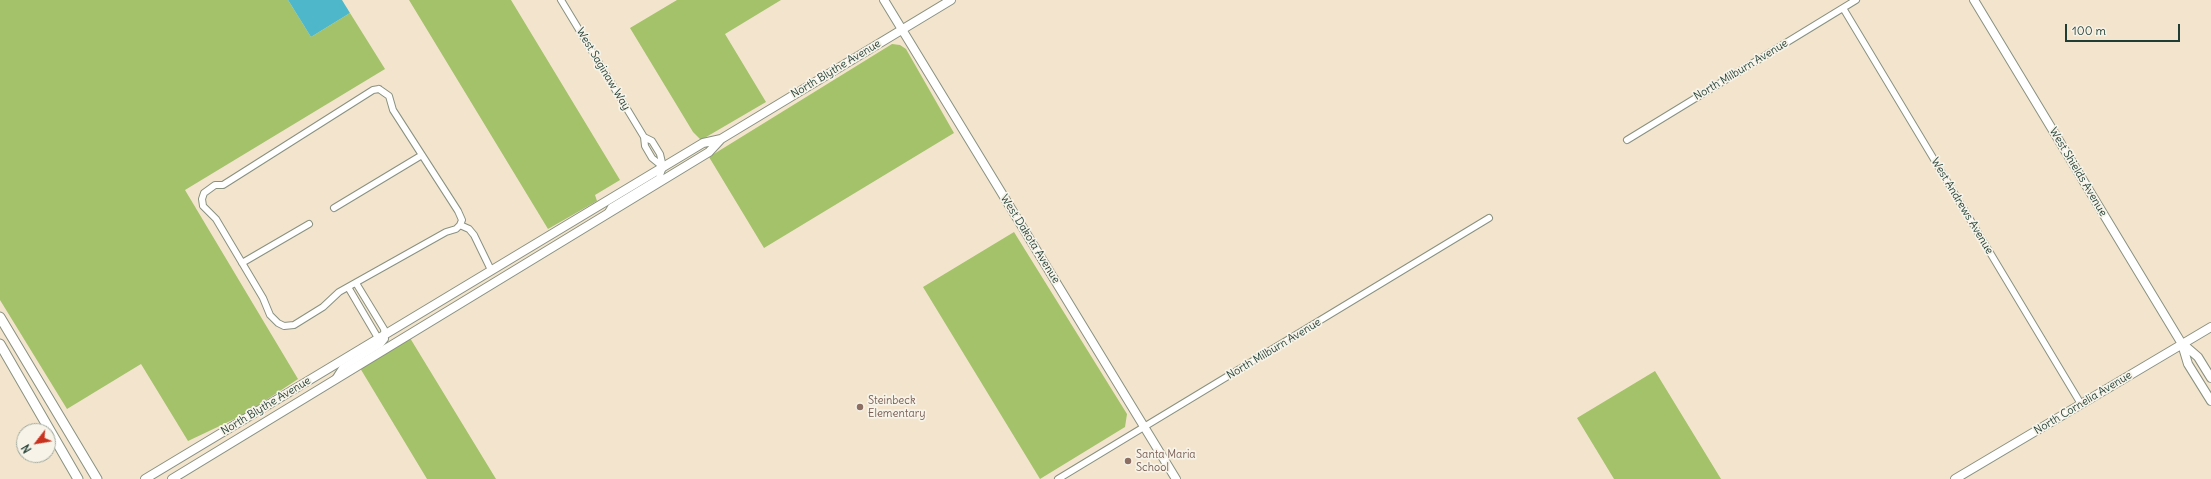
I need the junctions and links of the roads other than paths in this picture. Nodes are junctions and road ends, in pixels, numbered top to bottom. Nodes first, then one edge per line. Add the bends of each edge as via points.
1 (561, 0) edge
2 (884, 0) edge
3 (951, 0) edge
4 (1856, 0) edge
5 (1974, 0) edge
6 (1843, 8) junction
7 (902, 30) junction
8 (721, 139) junction
9 (1627, 140) dead end
10 (422, 155) junction
11 (663, 167) junction
12 (334, 208) dead end
13 (607, 214) junction
14 (1489, 218) dead end
15 (309, 224) dead end
16 (460, 225) junction
17 (515, 256) junction
18 (242, 263) junction
19 (521, 266) junction
20 (491, 270) junction
21 (356, 282) junction
22 (348, 287) junction
23 (370, 306) junction
24 (362, 311) junction
25 (0, 317) edge
26 (2211, 327) edge
27 (382, 336) junction
28 (0, 344) edge
29 (2182, 344) junction
30 (2211, 378) edge
31 (335, 379) junction
32 (2211, 401) edge
33 (2081, 404) junction
34 (1144, 428) junction
35 (78, 479) edge
36 (97, 479) edge
37 (145, 479) edge
38 (172, 479) edge
39 (1058, 479) edge
40 (1176, 479) edge
41 (1955, 479) edge

1 - 11 street, West Saginaw Way via 644,137 645,146 652,158
2 - 7 street, West Dakota Avenue
3 - 7 street, North Blythe Avenue
4 - 6 street, North Milburn Avenue
5 - 29 street, West Shields Avenue
6 - 9 street, North Milburn Avenue
6 - 33 street, West Andrews Avenue
7 - 8 street, North Blythe Avenue
7 - 34 street, West Dakota Avenue
8 - 11 street, North Blythe Avenue via 703,143
8 - 13 street, North Blythe Avenue via 709,152
10 - 12 street
10 - 16 street via 461,216
10 - 18 street via 393,110 389,96 384,91 373,90 223,185 215,185 204,193 203,206 216,219
11 - 13 street, North Blythe Avenue via 659,178 611,207
11 - 17 street, North Blythe Avenue
13 - 19 street, North Blythe Avenue
14 - 34 street, North Milburn Avenue
15 - 18 street
16 - 20 street via 474,235
16 - 21 street
17 - 19 street
17 - 20 street, North Blythe Avenue
18 - 22 street via 270,315 284,326 294,325
19 - 31 street, North Blythe Avenue
20 - 27 street, North Blythe Avenue
21 - 22 street
21 - 23 street
22 - 24 street
23 - 24 street
23 - 27 street
24 - 27 street
25 - 36 main road
26 - 29 street, North Cornelia Avenue
27 - 31 street, North Blythe Avenue via 381,344 342,368
27 - 37 street, North Blythe Avenue
28 - 35 main road
29 - 30 street, West Shields Avenue via 2198,357
29 - 32 street, West Shields Avenue via 2188,364
29 - 33 street, North Cornelia Avenue
31 - 38 street, North Blythe Avenue
33 - 41 street, North Cornelia Avenue
34 - 39 street, North Milburn Avenue
34 - 40 street, West Dakota Avenue

